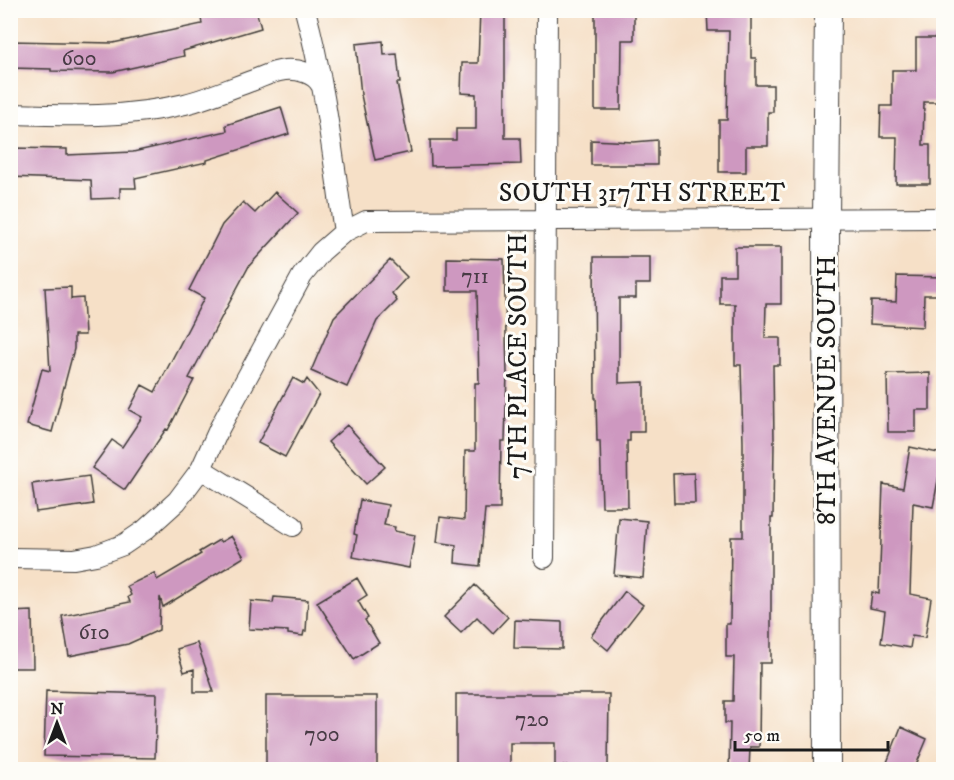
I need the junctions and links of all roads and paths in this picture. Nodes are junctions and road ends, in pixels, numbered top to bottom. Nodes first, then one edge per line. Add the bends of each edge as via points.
1 (305, 10) edge
2 (547, 10) edge
3 (828, 10) edge
4 (321, 85) junction
5 (10, 114) edge
6 (826, 218) junction
7 (944, 218) edge
8 (545, 219) junction
9 (344, 232) junction
10 (201, 469) junction
11 (293, 526) dead end
12 (10, 558) edge
13 (544, 558) dead end
14 (827, 770) edge

1 - 4 street
2 - 8 street, 7TH PLACE SOUTH
3 - 6 street, 8TH AVENUE SOUTH
4 - 5 street via 308,74 288,70 210,97 132,114
4 - 9 street
6 - 7 street, SOUTH 317TH STREET
6 - 8 street, SOUTH 317TH STREET
6 - 14 street, 8TH AVENUE SOUTH
8 - 9 street, SOUTH 317TH STREET via 366,221
8 - 13 street, 7TH PLACE SOUTH
9 - 10 street, SOUTH 317TH STREET via 302,276
10 - 11 street
10 - 12 street, SOUTH 317TH STREET via 177,501 123,545 74,559

